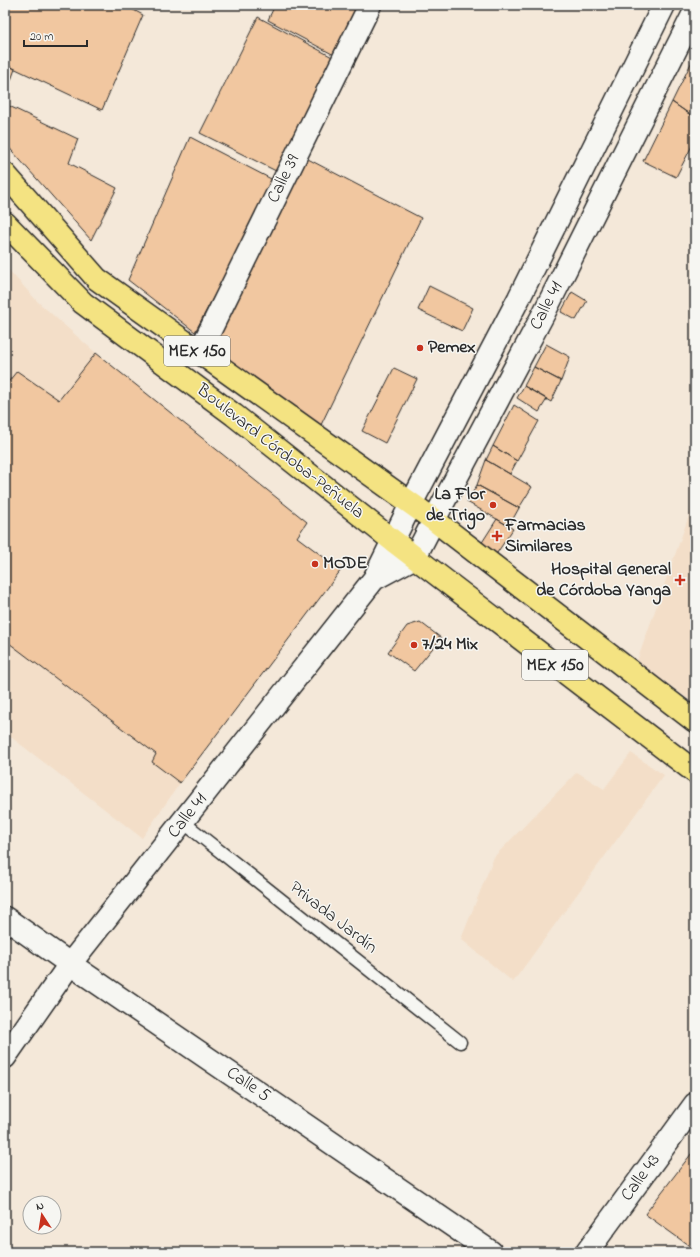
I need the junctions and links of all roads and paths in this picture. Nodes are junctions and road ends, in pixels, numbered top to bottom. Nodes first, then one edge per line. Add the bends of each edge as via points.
1 (370, 5) edge
2 (664, 5) edge
3 (695, 11) edge
4 (647, 42) junction
5 (674, 56) junction
6 (5, 174) edge
7 (5, 223) edge
8 (97, 279) junction
9 (519, 298) junction
10 (83, 303) junction
11 (544, 313) junction
12 (199, 353) junction
13 (254, 391) junction
14 (234, 415) junction
15 (411, 504) junction
16 (434, 520) junction
17 (392, 540) junction
18 (415, 557) junction
19 (374, 579) junction
20 (695, 722) edge
21 (695, 772) edge
22 (183, 822) junction
23 (5, 918) edge
24 (70, 964) junction
25 (460, 1042) dead end
26 (5, 1057) edge
27 (695, 1104) edge
28 (491, 1252) edge
29 (587, 1252) edge

1 - 12 street, Calle 39
2 - 4 street, Calle 41
3 - 5 street, Calle 41
4 - 5 street
4 - 9 street, Calle 41
5 - 11 street, Calle 41
6 - 8 main road, Boulevard Córdoba-Peñuela / MEX 150
7 - 10 main road, Boulevard Córdoba-Peñuela / MEX 150
8 - 10 main road
8 - 12 main road, Boulevard Córdoba-Peñuela / MEX 150
9 - 11 street
9 - 15 street, Calle 41
10 - 14 main road, Boulevard Córdoba-Peñuela / MEX 150
11 - 16 street, Calle 41
12 - 13 main road, Boulevard Córdoba-Peñuela / MEX 150
13 - 14 main road
13 - 15 main road, Boulevard Córdoba-Peñuela / MEX 150
14 - 17 main road, Boulevard Córdoba-Peñuela / MEX 150
15 - 16 main road, MEX 150
15 - 17 street, Calle 41
16 - 18 street, Calle 41
16 - 20 main road, MEX 150
17 - 18 main road, MEX 150
17 - 19 street, Calle 41
18 - 19 street, Calle 41
18 - 21 main road, MEX 150
19 - 22 street, Calle 41
22 - 24 street, Calle 41
22 - 25 lane, Privada Jardín
23 - 24 street, Calle 5
24 - 26 street, Calle 41
24 - 28 street, Calle 5
27 - 29 street, Calle 43

